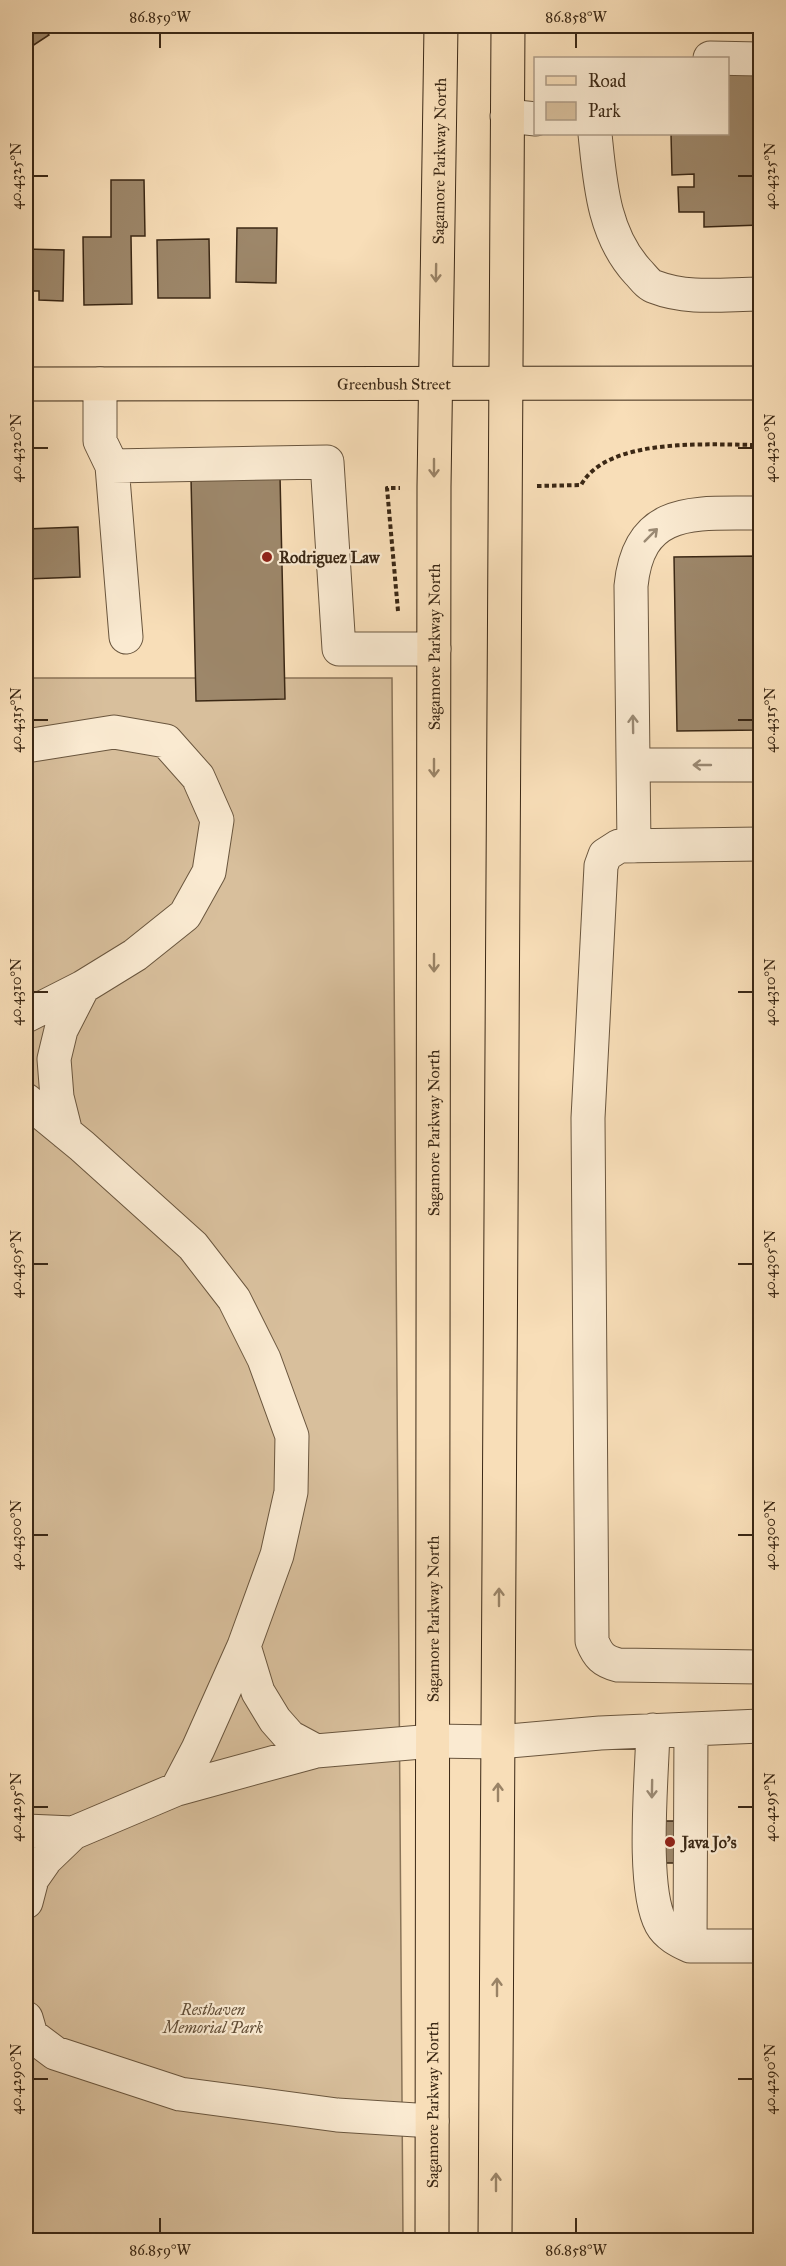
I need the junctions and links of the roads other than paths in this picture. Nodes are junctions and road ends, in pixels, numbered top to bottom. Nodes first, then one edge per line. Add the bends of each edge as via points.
1 (441, 26) edge
2 (508, 26) edge
3 (729, 58) edge
4 (760, 59) edge
5 (521, 117) edge
6 (595, 135) edge
7 (760, 294) edge
8 (760, 383) edge
9 (26, 384) edge
10 (100, 384) junction
11 (434, 384) junction
12 (506, 384) junction
13 (112, 466) junction
14 (760, 513) edge
15 (126, 637) dead end
16 (434, 649) junction
17 (26, 746) edge
18 (634, 765) junction
19 (760, 765) edge
20 (760, 844) edge
21 (634, 846) junction
22 (83, 987) junction
23 (26, 1016) edge
24 (26, 1100) edge
25 (66, 1132) junction
26 (244, 1646) junction
27 (760, 1667) edge
28 (760, 1726) edge
29 (691, 1729) junction
30 (653, 1730) junction
31 (433, 1741) junction
32 (498, 1742) junction
33 (316, 1750) junction
34 (177, 1789) junction
35 (26, 1831) edge
36 (73, 1833) junction
37 (26, 1840) edge
38 (29, 1891) edge
39 (690, 1946) junction
40 (760, 1946) edge
41 (28, 2032) edge
42 (432, 2121) junction
43 (432, 2241) edge
44 (495, 2241) edge

1 -> 11 main road, Sagamore Parkway North
2 - 5 main road
3 - 4 lane
5 - 12 main road
6 - 7 lane via 601,193 613,233 626,259 652,287 687,295
8 - 12 main road, Greenbush Street
9 - 10 main road, Greenbush Street
10 - 11 main road, Greenbush Street
10 - 13 lane via 100,441
11 - 12 main road, Greenbush Street
11 -> 16 main road, Sagamore Parkway North
32 -> 12 main road
13 - 15 lane
13 - 16 lane via 327,462 339,649
18 -> 14 lane via 633,560 645,541 675,517
16 -> 31 main road, Sagamore Parkway North
17 - 22 lane via 114,732 166,741 198,777 217,820 209,872 185,915 135,955
19 -> 18 lane
18 - 21 lane
20 - 21 lane
21 - 27 lane via 610,849 600,866 588,1118 592,1641 597,1654 618,1665
22 - 23 lane
22 - 25 lane via 61,1030 54,1059 57,1097
24 - 25 lane
25 - 26 lane via 193,1246 234,1299 264,1359 292,1436 291,1492 277,1555
26 - 33 lane via 258,1692 275,1720 290,1737
26 - 34 lane
28 - 29 lane
29 - 30 lane
29 - 39 lane
30 - 32 lane
30 -> 39 lane via 653,1900 662,1926 676,1940
31 - 32 lane
31 - 33 lane
31 - 42 main road, Sagamore Parkway North
44 -> 32 main road
33 - 34 lane
34 - 36 lane
35 - 36 lane
36 - 38 lane via 46,1859
37 - 38 lane
39 - 40 lane
41 - 42 lane via 55,2053 180,2094 337,2115
42 - 43 main road, Sagamore Parkway North

